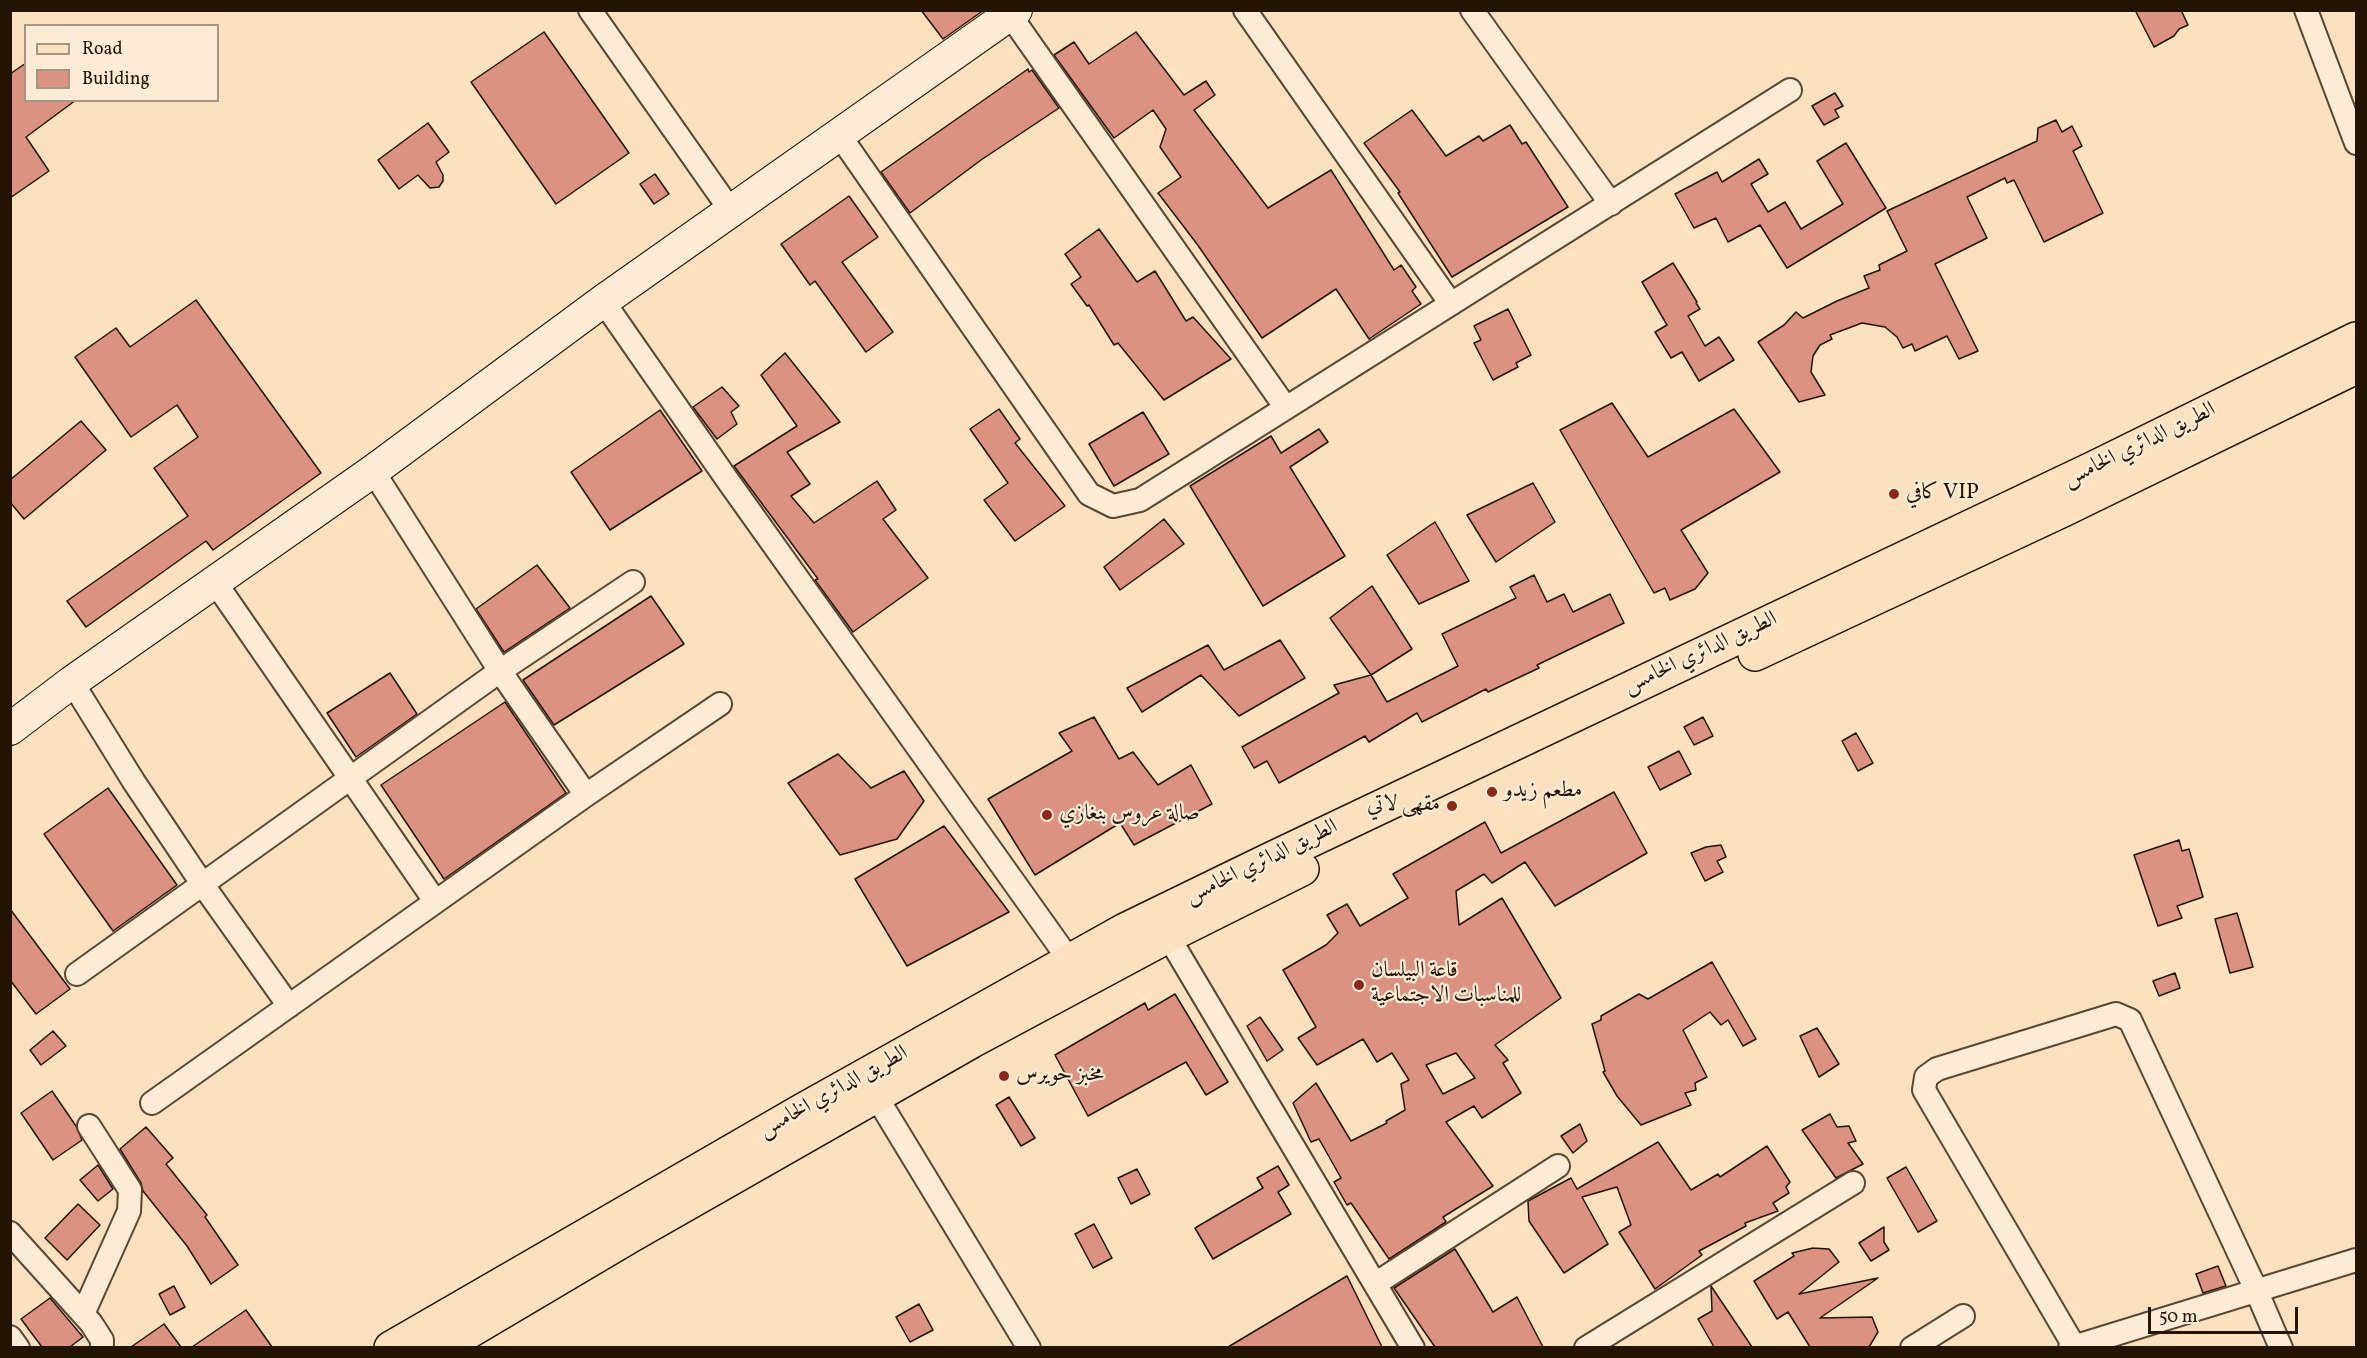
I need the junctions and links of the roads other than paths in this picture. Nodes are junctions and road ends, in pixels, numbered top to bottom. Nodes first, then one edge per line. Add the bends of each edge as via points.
1 (590, 10) edge
2 (1245, 10) edge
3 (1472, 10) edge
4 (2306, 10) edge
5 (1013, 13) edge
6 (1790, 90) dead end
7 (840, 136) junction
8 (2356, 143) edge
9 (1611, 204) junction
10 (731, 211) junction
11 (603, 301) junction
12 (1451, 304) junction
13 (2356, 339) edge
14 (2356, 367) edge
15 (1286, 408) junction
16 (373, 471) junction
17 (214, 582) junction
18 (633, 582) dead end
19 (500, 671) junction
20 (72, 682) junction
21 (720, 704) dead end
22 (10, 729) edge
23 (350, 777) junction
24 (586, 795) junction
25 (203, 885) junction
26 (435, 901) junction
27 (1168, 936) junction
28 (1070, 961) junction
29 (77, 974) dead end
30 (289, 1006) junction
31 (876, 1096) junction
32 (152, 1103) dead end
33 (809, 1120) junction
34 (89, 1126) dead end
35 (1558, 1166) dead end
36 (1853, 1183) dead end
37 (10, 1233) edge
38 (2356, 1260) edge
39 (1376, 1284) junction
40 (2257, 1292) junction
41 (83, 1314) junction
42 (1963, 1316) dead end
43 (10, 1337) edge
44 (18, 1347) edge
45 (102, 1347) edge
46 (391, 1347) edge
47 (441, 1347) edge
48 (1029, 1347) edge
49 (1413, 1347) edge
50 (1586, 1347) edge
51 (1912, 1347) edge
52 (2072, 1347) edge
53 (2281, 1347) edge

1 - 10 street
2 - 12 street
3 - 9 street
4 - 8 street
5 - 7 main road
5 - 15 street
6 - 9 street
7 - 10 main road
7 - 15 street via 1089,494 1113,506 1140,500
9 - 12 street
10 - 11 main road
11 - 16 main road
11 - 28 street
12 - 15 street
13 - 28 main road, الطريق الدائري الخامس via 2094,468 1182,902
14 - 27 main road, الطريق الدائري الخامس
16 - 17 main road
16 - 19 street
17 - 20 main road
17 - 23 street
18 - 19 street
19 - 23 street
19 - 24 street
20 - 22 main road
20 - 25 street
21 - 24 street
23 - 25 street
23 - 26 street
24 - 26 street
25 - 29 street
25 - 30 street
26 - 30 street
27 - 31 main road, الطريق الدائري الخامس
27 - 39 street
28 - 33 main road, الطريق الدائري الخامس
30 - 32 street
31 - 33 main road, الطريق الدائري الخامس
31 - 48 street
33 - 46 main road, الطريق الدائري الخامس
33 - 47 main road, الطريق الدائري الخامس
34 - 41 street via 130,1190 129,1212
35 - 39 street
36 - 50 street
37 - 41 street
38 - 40 street
39 - 49 street
40 - 52 street
40 - 52 street via 2130,1020 2116,1014 1937,1069 1926,1077 1924,1090
40 - 53 street
41 - 45 street via 102,1340
42 - 51 street
43 - 44 street

